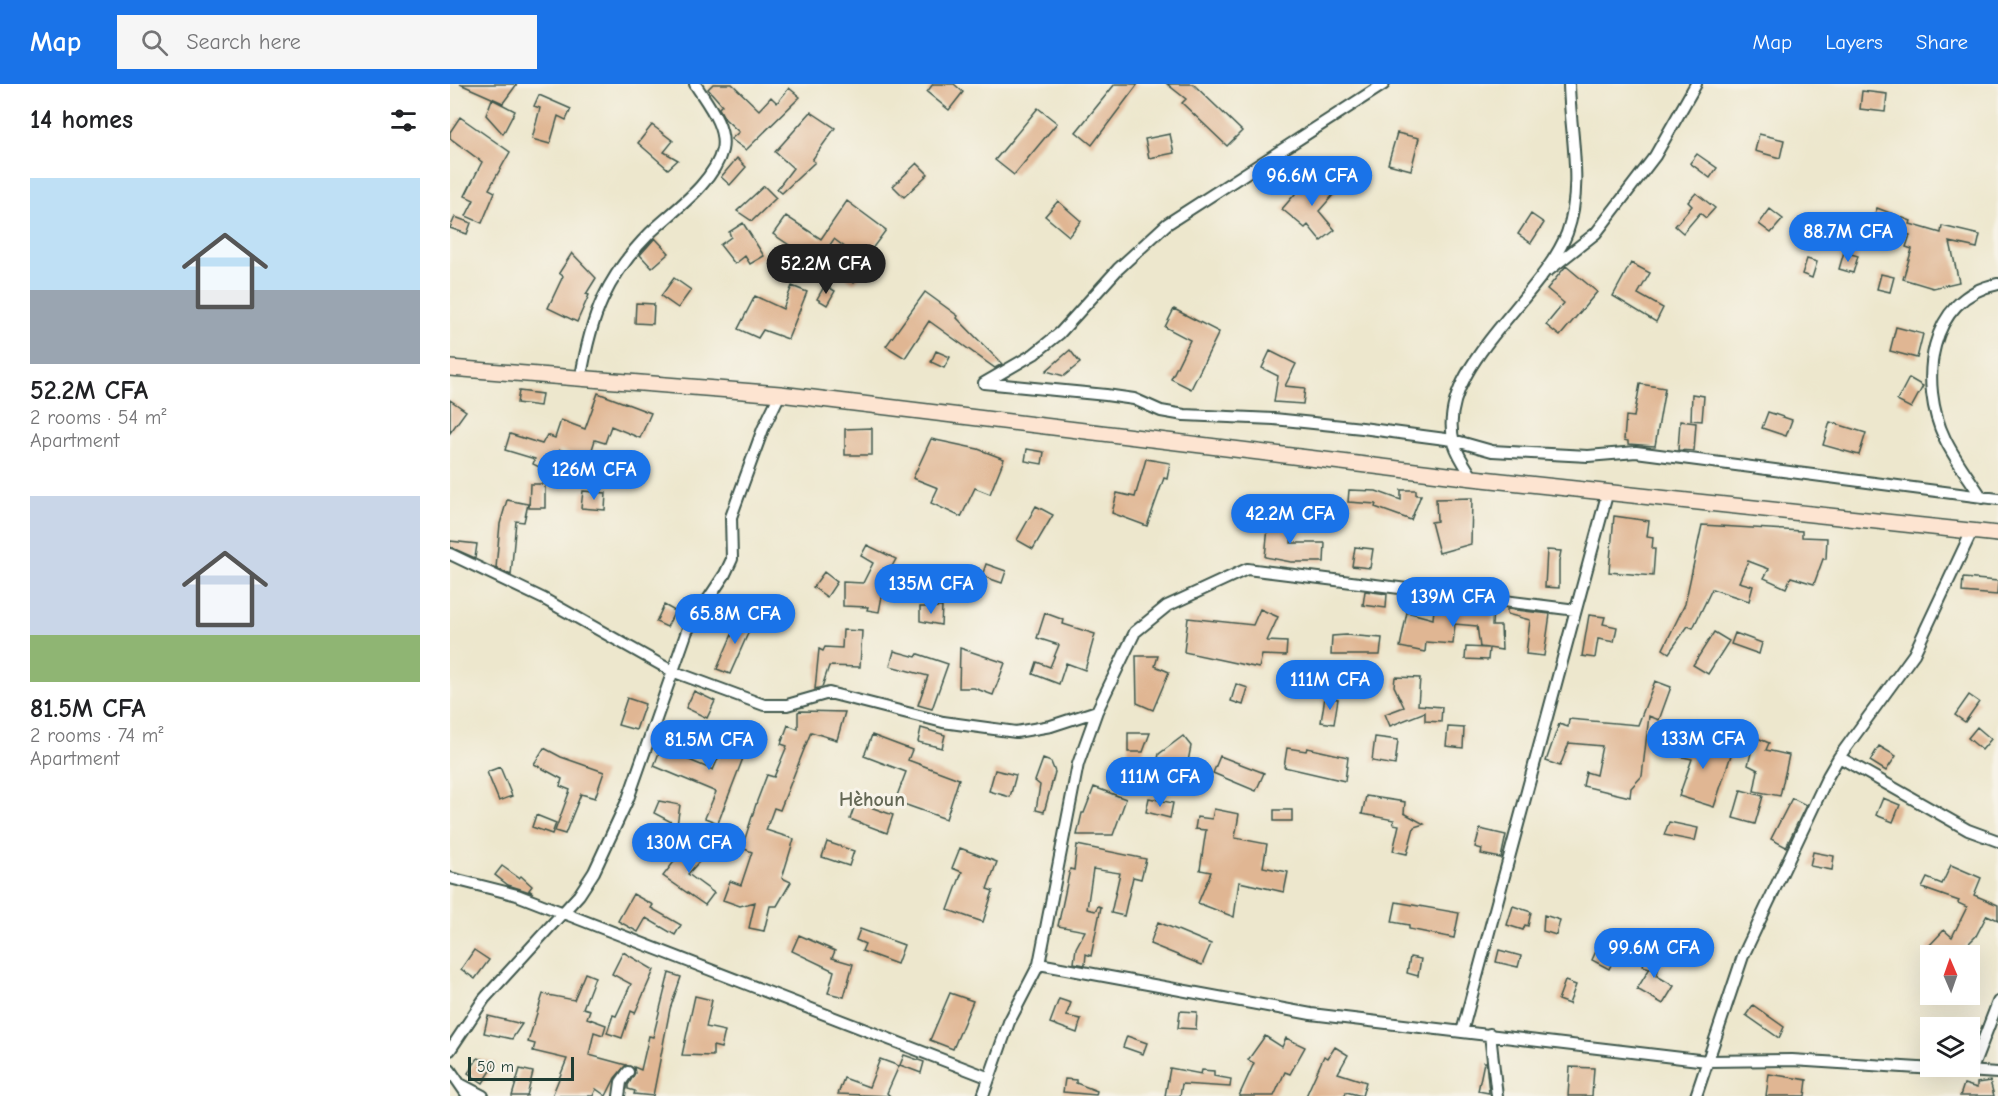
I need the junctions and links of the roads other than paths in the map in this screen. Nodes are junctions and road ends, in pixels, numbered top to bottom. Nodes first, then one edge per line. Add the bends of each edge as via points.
1 (695, 84) edge
2 (1384, 84) edge
3 (1569, 84) edge
4 (1696, 84) edge
5 (1547, 272) junction
6 (1998, 284) edge
7 (450, 368) edge
8 (581, 377) junction
9 (780, 394) junction
10 (1453, 440) junction
11 (1473, 478) junction
12 (1608, 491) junction
13 (1982, 498) junction
14 (1998, 499) edge
15 (1972, 531) junction
16 (1998, 534) edge
17 (450, 554) edge
18 (1576, 610) junction
19 (672, 671) junction
20 (1097, 711) junction
21 (1839, 757) junction
22 (1998, 841) edge
23 (450, 878) edge
24 (563, 912) junction
25 (1039, 964) junction
26 (1998, 1002) edge
27 (1462, 1032) junction
28 (1490, 1034) junction
29 (1980, 1049) edge
30 (450, 1050) edge
31 (1707, 1061) junction
32 (1920, 1069) edge
33 (450, 1070) edge
34 (628, 1072) dead end
35 (1980, 1072) edge
36 (1998, 1073) edge
37 (987, 1077) junction
38 (461, 1085) junction
39 (468, 1096) edge
40 (483, 1096) edge
41 (619, 1096) edge
42 (983, 1096) edge
43 (1497, 1096) edge
44 (1696, 1096) edge

1 - 8 street via 716,117 722,151 695,193 651,232 618,269 589,330
2 - 10 street via 1167,224 1118,269 1060,333 1034,354 984,383 1134,399 1161,411 1184,415 1274,419
3 - 5 street via 1575,206
4 - 5 street via 1655,156 1596,233
5 - 10 street via 1477,358 1460,385 1451,415
6 - 13 street via 1982,287 1955,305 1936,339 1930,372 1944,438
7 - 8 main road
8 - 9 main road
9 - 11 main road
9 - 19 street via 731,517 732,559 687,631
10 - 11 street
10 - 13 street via 1492,451 1588,456 1636,452
11 - 12 main road
12 - 15 main road
12 - 18 street
13 - 14 street
15 - 16 main road
15 - 21 street via 1914,654
17 - 19 street via 544,599
18 - 20 street via 1247,569 1167,606 1135,632
18 - 27 street
19 - 20 street via 764,705 787,705 829,693 943,722 1016,732
19 - 24 street via 628,799 594,872
20 - 25 street via 1078,764
21 - 22 street via 1968,830
21 - 31 street via 1743,956
23 - 24 street via 517,895
24 - 30 street via 484,999
24 - 37 street
25 - 27 street via 1311,1014
25 - 37 street via 1009,1022
26 - 29 street
27 - 28 street
28 - 31 street
28 - 43 street
31 - 32 street via 1792,1060
31 - 44 street
33 - 38 street
34 - 41 street via 621,1082
35 - 36 street
37 - 42 street
38 - 39 street
38 - 40 street

